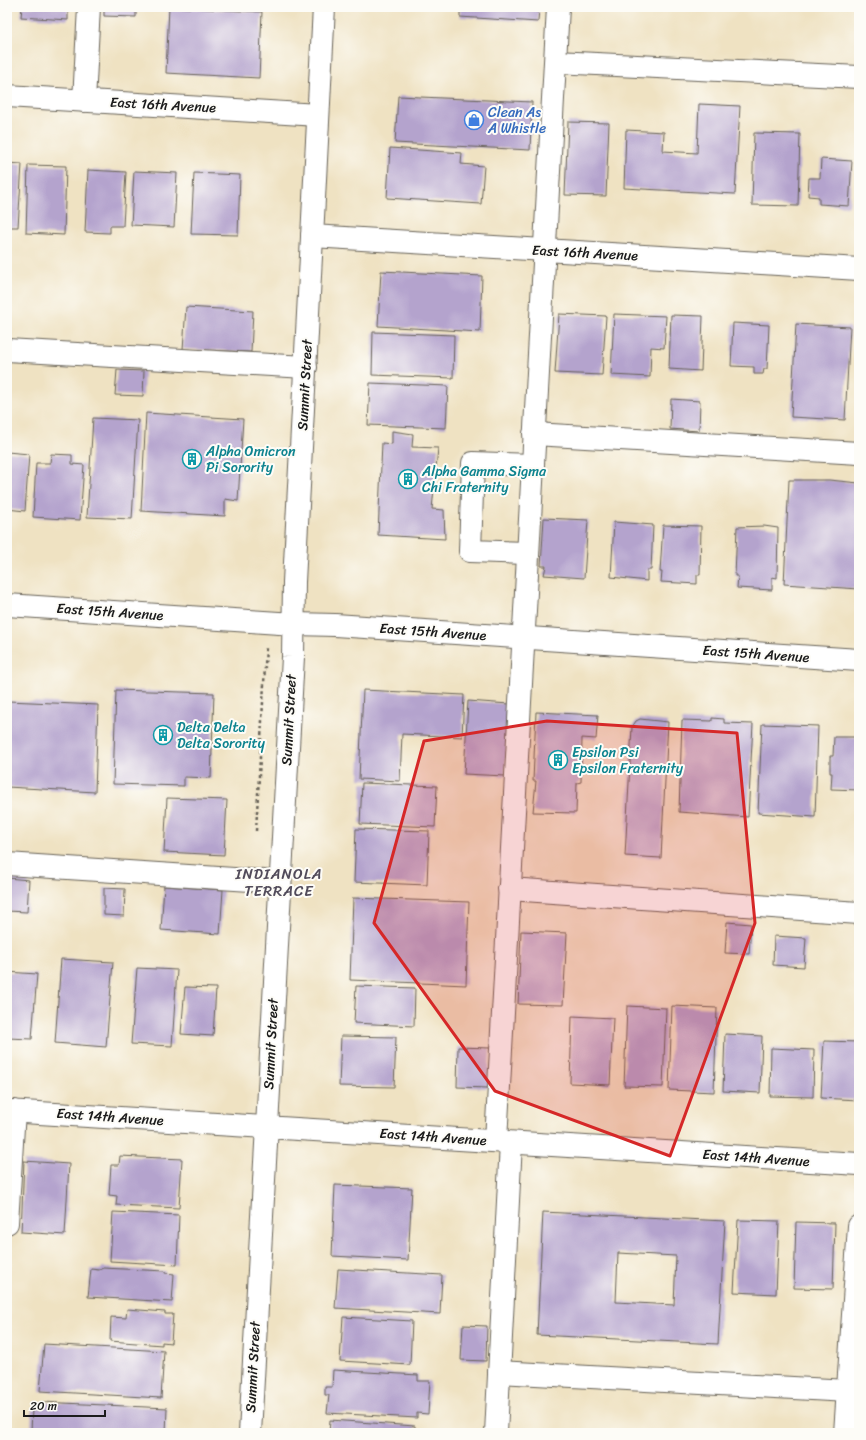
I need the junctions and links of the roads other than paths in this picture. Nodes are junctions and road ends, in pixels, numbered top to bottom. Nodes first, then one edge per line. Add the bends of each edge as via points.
1 (89, 7) edge
2 (324, 7) edge
3 (558, 7) edge
4 (556, 62) junction
5 (859, 77) edge
6 (7, 96) edge
7 (84, 100) junction
8 (318, 115) junction
9 (312, 236) junction
10 (544, 250) junction
11 (859, 269) edge
12 (7, 350) edge
13 (306, 367) junction
14 (534, 434) junction
15 (859, 453) edge
16 (533, 465) junction
17 (528, 553) junction
18 (7, 605) edge
19 (294, 624) junction
20 (523, 638) junction
21 (859, 660) edge
22 (7, 864) edge
23 (280, 882) junction
24 (509, 889) junction
25 (859, 913) edge
26 (11, 1111) edge
27 (267, 1127) junction
28 (503, 1142) junction
29 (859, 1164) edge
30 (7, 1223) edge
31 (859, 1226) edge
32 (499, 1372) junction
33 (848, 1391) junction
34 (250, 1433) edge
35 (496, 1433) edge
36 (845, 1433) edge

1 - 7 street
2 - 8 street, Summit Street
3 - 4 street
4 - 5 street
4 - 10 street
6 - 7 street, East 16th Avenue
7 - 8 street, East 16th Avenue
8 - 9 street, Summit Street
9 - 10 street, East 16th Avenue
9 - 13 street, Summit Street
10 - 11 street, East 16th Avenue
10 - 14 street
12 - 13 street
13 - 19 street, Summit Street
14 - 15 street
14 - 16 street
16 - 17 street
16 - 17 street via 473,463 470,551
17 - 20 street
18 - 19 street, East 15th Avenue
19 - 20 street, East 15th Avenue
19 - 23 street, Summit Street
20 - 21 street, East 15th Avenue
20 - 24 street
22 - 23 street
23 - 27 street, Summit Street
24 - 25 street
24 - 28 street
26 - 27 street, East 14th Avenue
26 - 30 street
27 - 28 street, East 14th Avenue
27 - 34 street, Summit Street
28 - 29 street, East 14th Avenue
28 - 32 street
31 - 33 street
32 - 33 street
32 - 35 street
33 - 36 street

